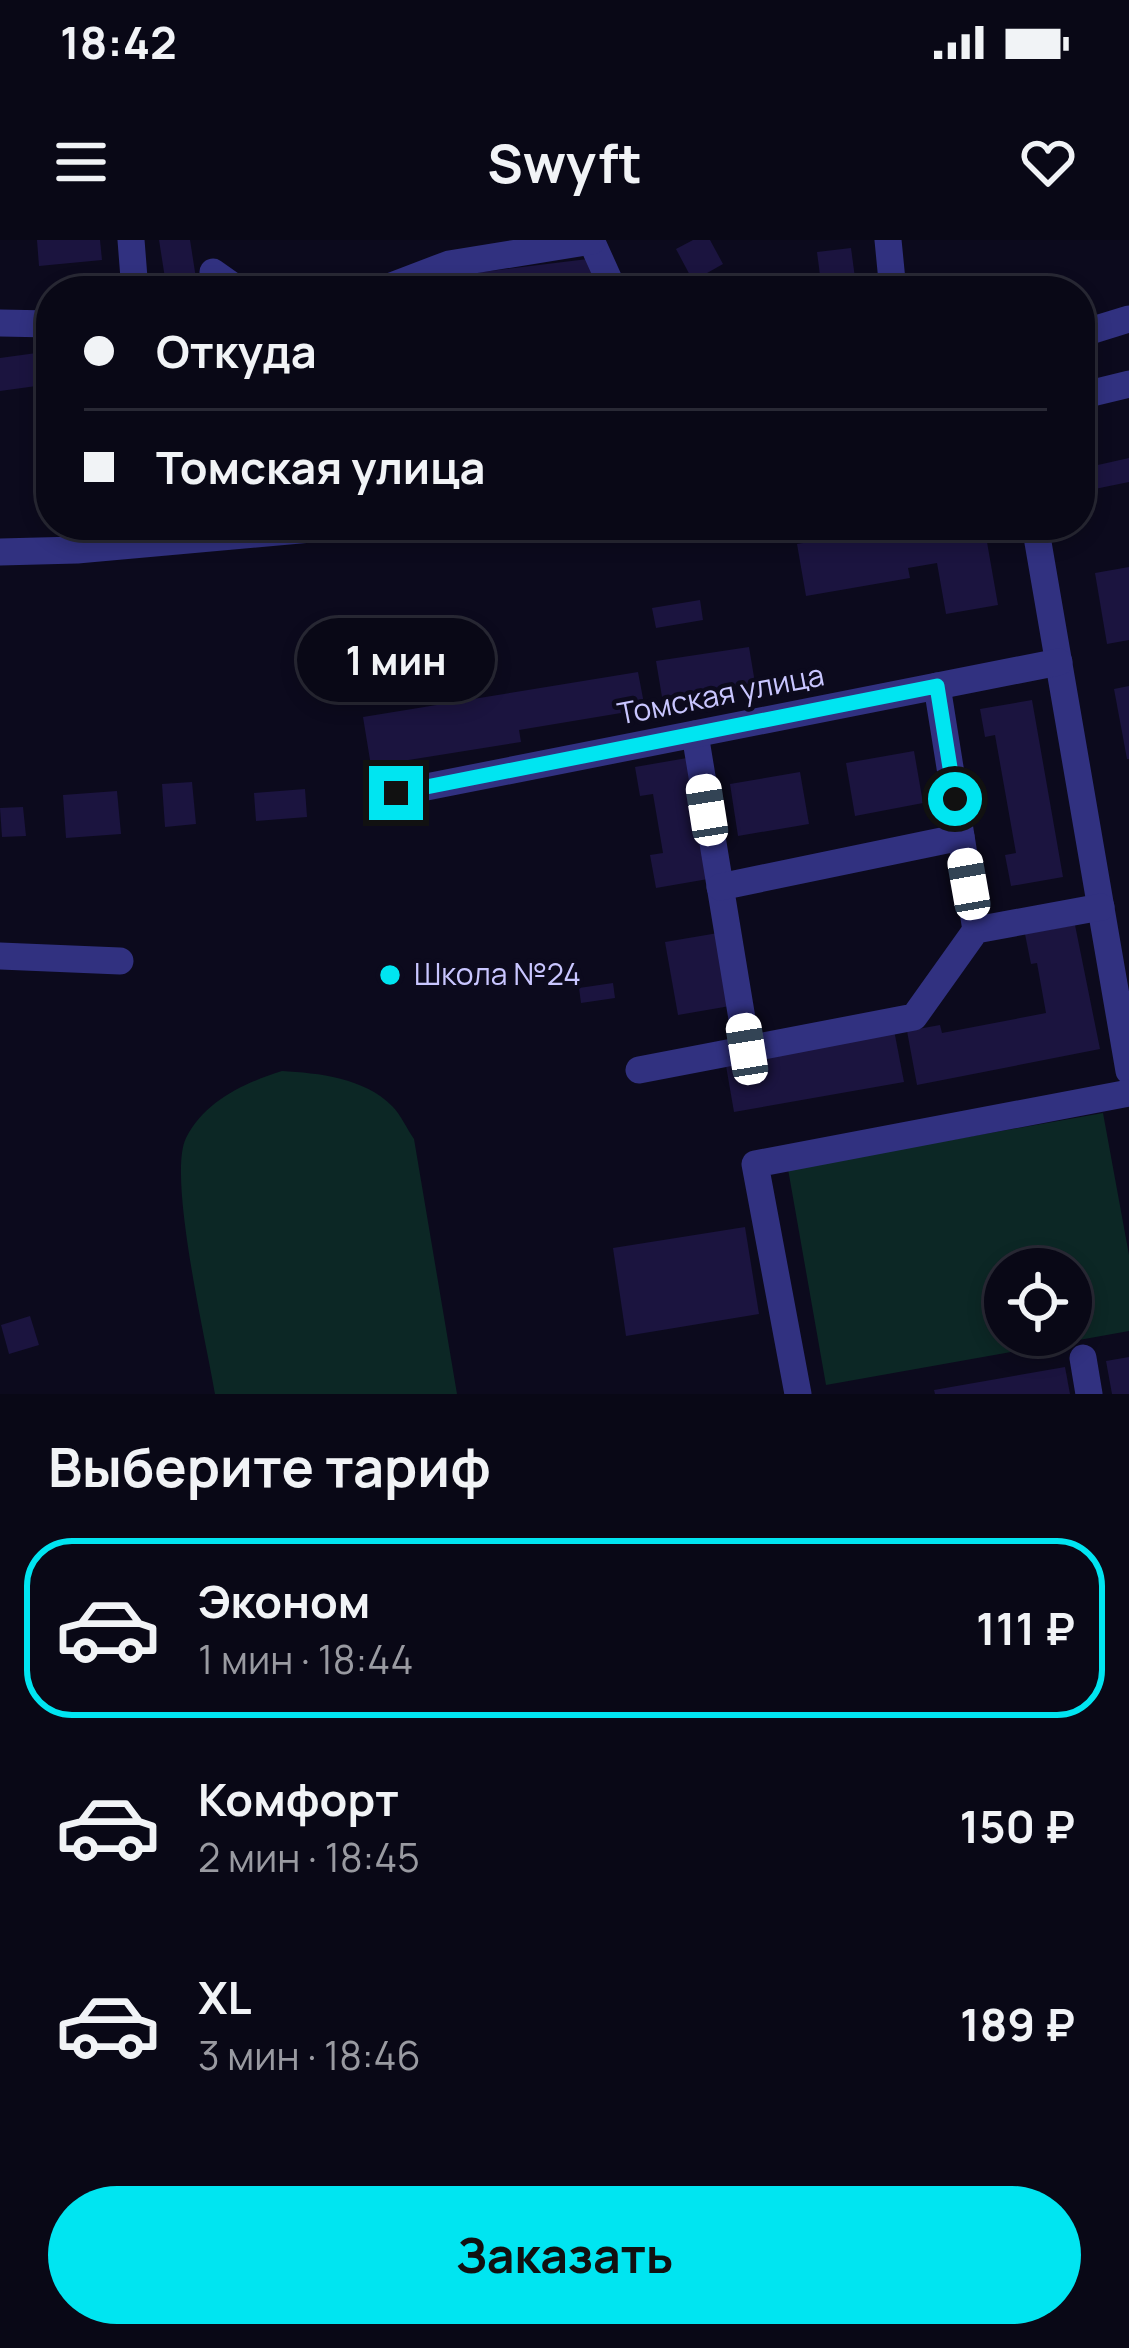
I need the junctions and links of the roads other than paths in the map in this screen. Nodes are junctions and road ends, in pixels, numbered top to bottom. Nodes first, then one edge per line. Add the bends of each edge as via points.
1 (131, 240) edge
2 (592, 240) edge
3 (888, 240) edge
4 (213, 272) dead end
5 (134, 276) edge
6 (219, 276) edge
7 (417, 276) edge
8 (608, 276) edge
9 (892, 276) edge
10 (1129, 319) edge
11 (0, 323) edge
12 (36, 324) edge
13 (1095, 329) edge
14 (1129, 384) edge
15 (1095, 393) edge
16 (188, 540) edge
17 (1038, 540) edge
18 (0, 552) edge
19 (1059, 662) junction
20 (937, 686) junction
21 (695, 734) junction
22 (396, 793) dead end
23 (961, 837) junction
24 (720, 887) junction
25 (1101, 907) junction
26 (976, 930) junction
27 (0, 956) edge
28 (120, 961) dead end
29 (1126, 1039) edge
30 (747, 1049) junction
31 (639, 1070) dead end
32 (1129, 1071) edge
33 (1129, 1093) edge
34 (1083, 1358) dead end
35 (798, 1394) edge
36 (1089, 1394) edge

1 - 5 street
2 - 7 street
2 - 8 street
3 - 9 street
4 - 6 street
10 - 13 street
11 - 12 street
14 - 15 street
16 - 18 street
17 - 19 street
19 - 20 street, Томская улица
19 - 25 street
20 - 21 street, Томская улица
20 - 23 street
21 - 22 street, Томская улица
21 - 24 street
23 - 24 street
23 - 26 street
24 - 30 street
25 - 26 street
25 - 29 street
26 - 30 street via 914,1017
27 - 28 street
29 - 32 street
30 - 31 street
33 - 35 street via 755,1164
34 - 36 street

